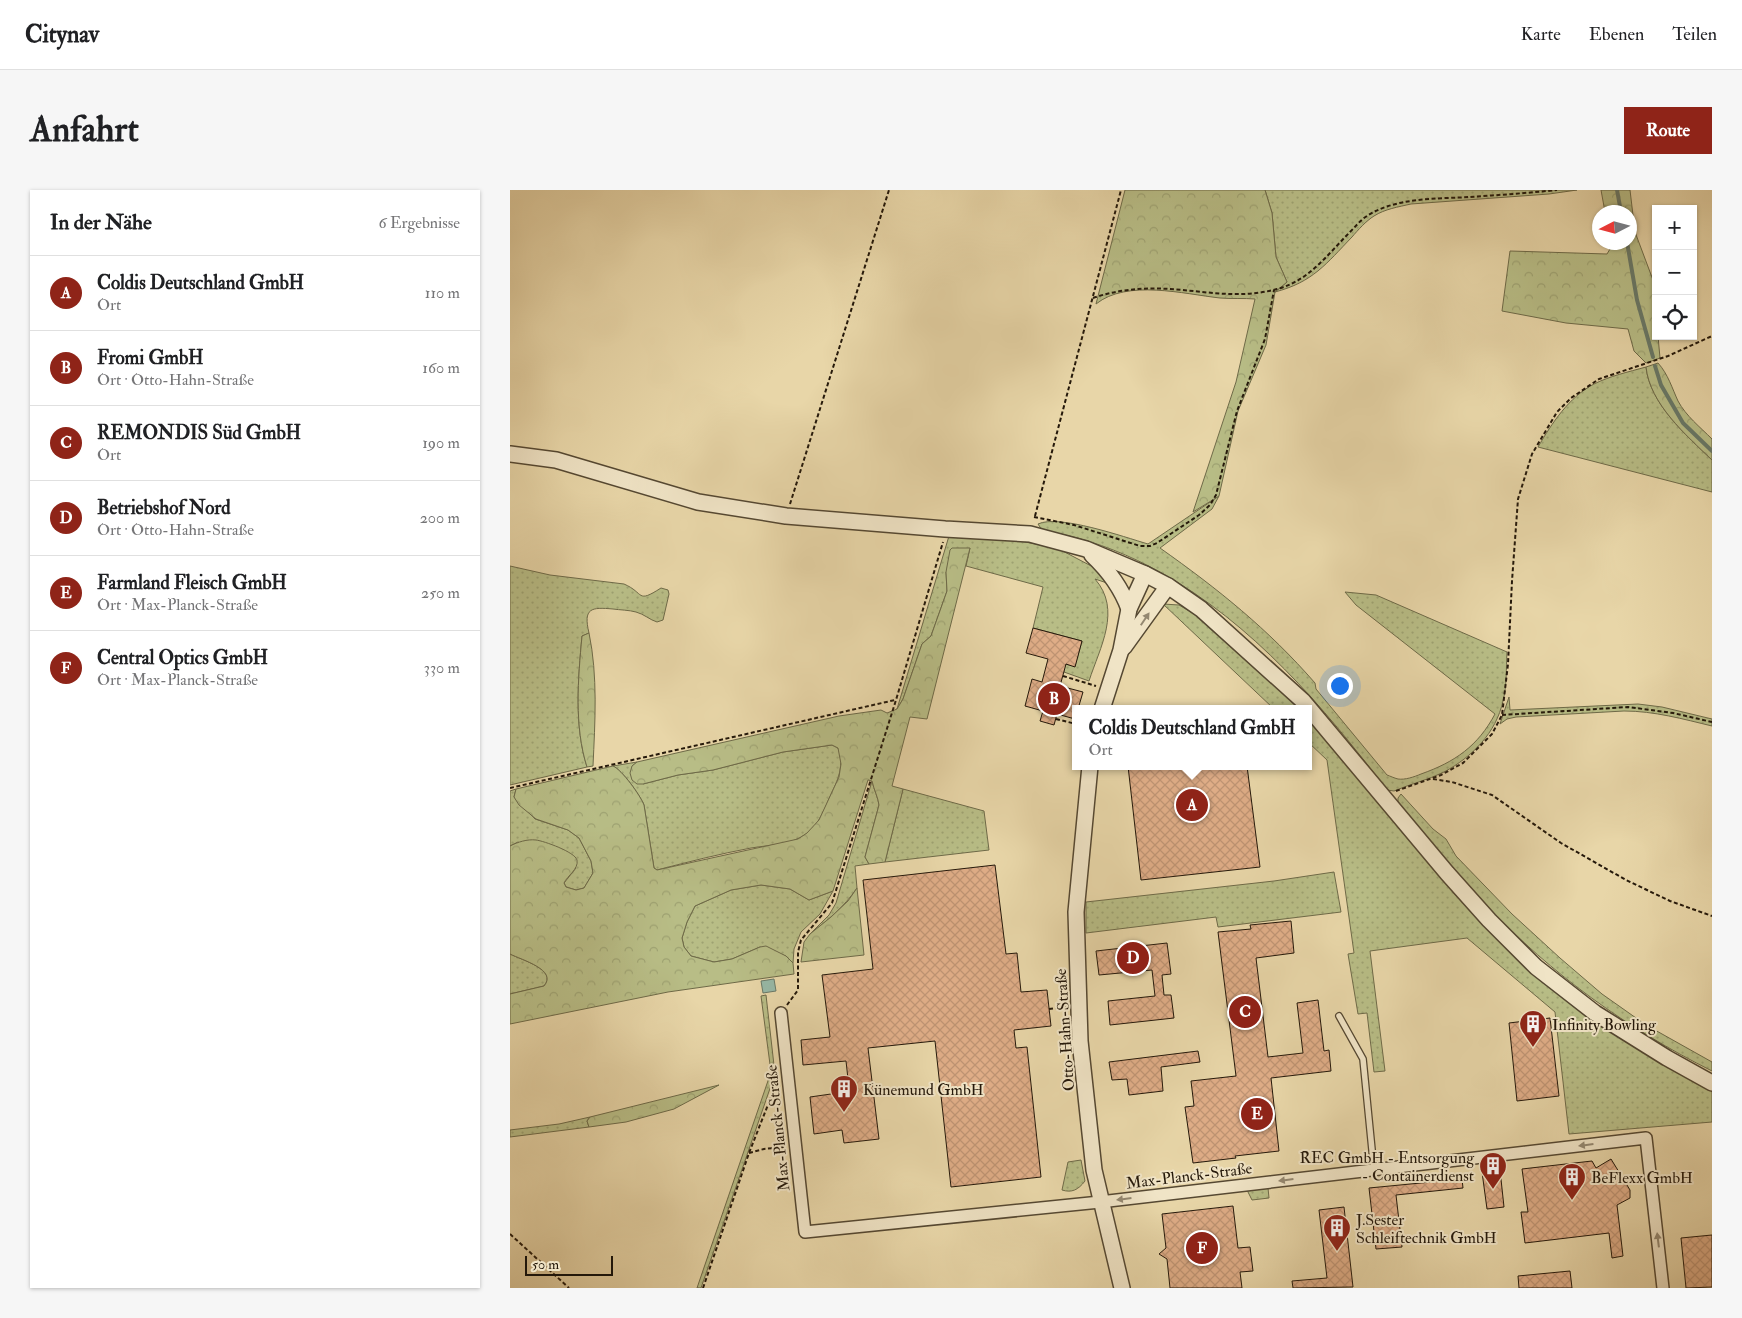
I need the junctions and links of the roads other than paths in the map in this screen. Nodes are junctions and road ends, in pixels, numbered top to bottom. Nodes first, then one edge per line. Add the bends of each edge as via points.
1 (510, 454) edge
2 (1086, 549) junction
3 (1145, 574) junction
4 (1168, 586) junction
5 (1129, 609) junction
6 (1121, 650) junction
7 (1103, 705) edge
8 (1306, 705) edge
9 (1312, 712) edge
10 (1090, 770) edge
11 (780, 1013) road end
12 (1339, 1016) dead end
13 (1712, 1083) edge
14 (1374, 1170) junction
15 (1100, 1202) junction
16 (1122, 1288) edge
17 (1663, 1288) edge

1 - 2 street via 556,460 698,502 786,516 1030,534
2 - 3 street
2 - 5 street via 1107,569 1124,594
3 - 4 street
3 - 5 street
6 -> 4 street
4 - 8 street via 1201,609
5 - 6 street
6 - 7 street
9 - 13 street via 1447,873 1536,967 1595,1013
10 - 15 street, Otto-Hahn-Straße via 1076,912 1080,1041
11 - 15 street, Max-Planck-Straße via 805,1232
12 - 14 lane via 1363,1058
14 -> 15 street, Max-Planck-Straße
17 -> 14 street, Max-Planck-Straße via 1646,1138
15 - 16 street, Otto-Hahn-Straße

